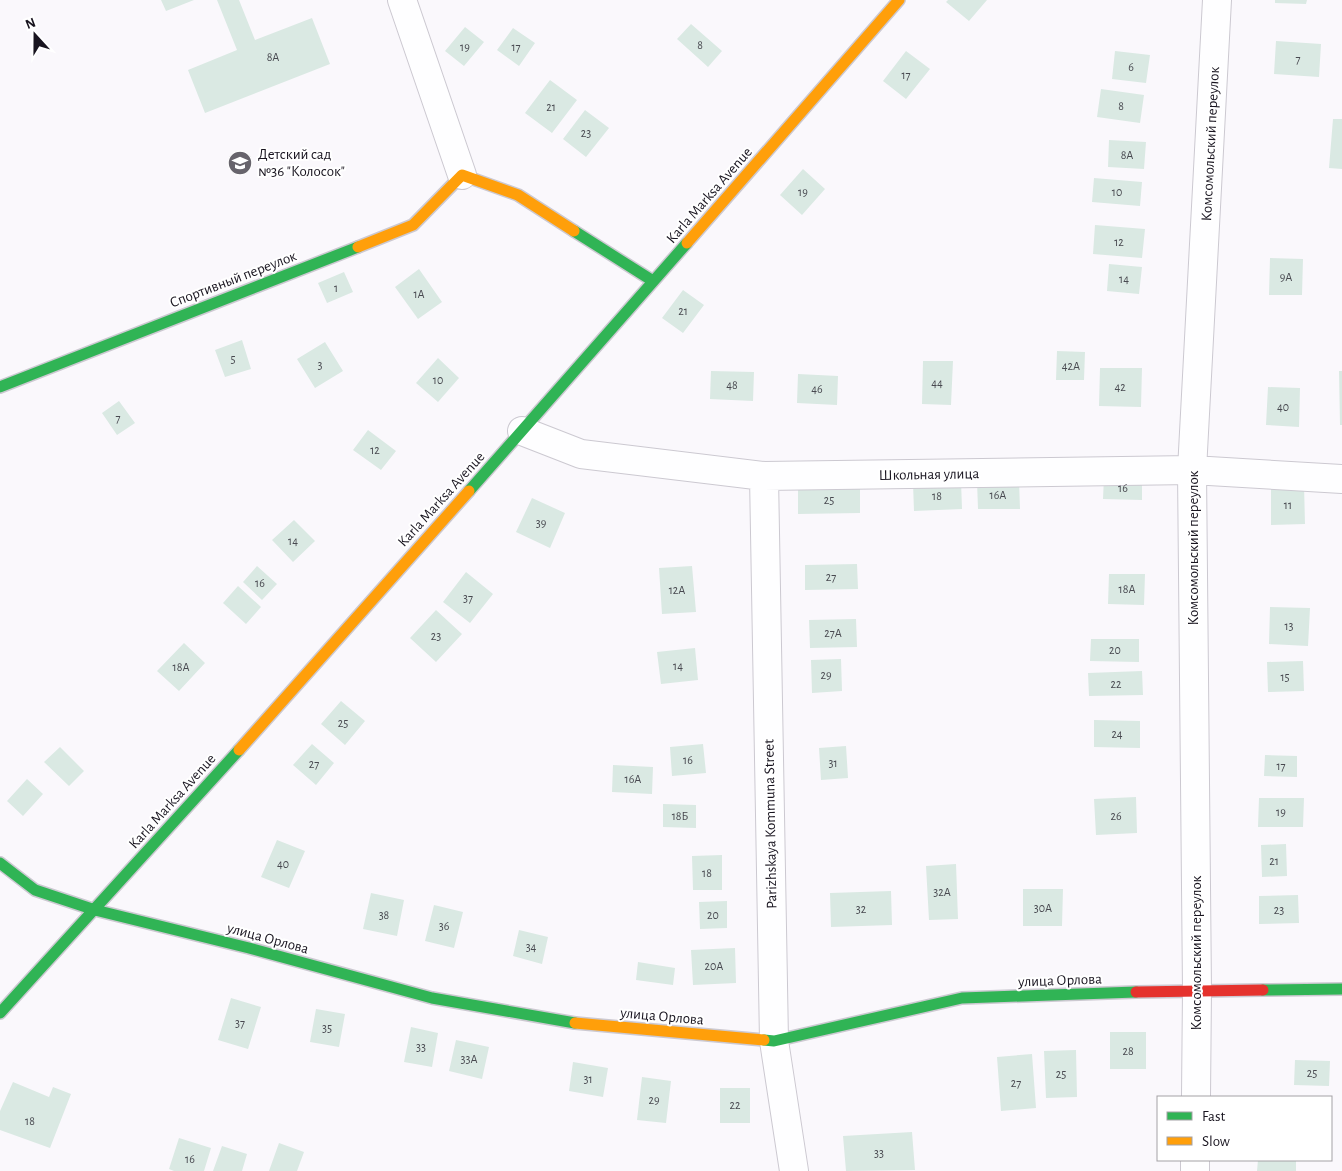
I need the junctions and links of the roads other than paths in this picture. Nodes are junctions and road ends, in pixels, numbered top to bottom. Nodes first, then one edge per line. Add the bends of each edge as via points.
1 (402, 0) edge
2 (899, 0) edge
3 (1217, 0) edge
4 (462, 175) junction
5 (653, 281) junction
6 (0, 386) edge
7 (522, 431) junction
8 (1192, 470) junction
9 (764, 476) junction
10 (1342, 478) edge
11 (0, 863) edge
12 (95, 910) junction
13 (1342, 989) edge
14 (1197, 990) junction
15 (0, 1013) edge
16 (774, 1041) junction
17 (1196, 1096) edge
18 (794, 1171) edge

1 - 4 street
2 - 5 street, Karla Marksa Avenue
3 - 8 street, Комсомольский переулок
4 - 5 street via 518,195
4 - 6 street, Спортивный переулок via 413,225
5 - 7 street, Karla Marksa Avenue
7 - 9 street, Школьная улица via 581,454
7 - 12 street, Karla Marksa Avenue
8 - 9 street, Школьная улица
8 - 10 street, Школьная улица
8 - 14 street, Комсомольский переулок
9 - 16 street, Parizhskaya Kommuna Street
11 - 12 street, улица Орлова via 35,890
12 - 15 street, Karla Marksa Avenue
12 - 16 street, улица Орлова via 432,998 588,1025
13 - 14 street, улица Орлова
14 - 16 street, улица Орлова via 962,998
14 - 17 street, Комсомольский переулок
16 - 18 street, Parizhskaya Kommuna Street

